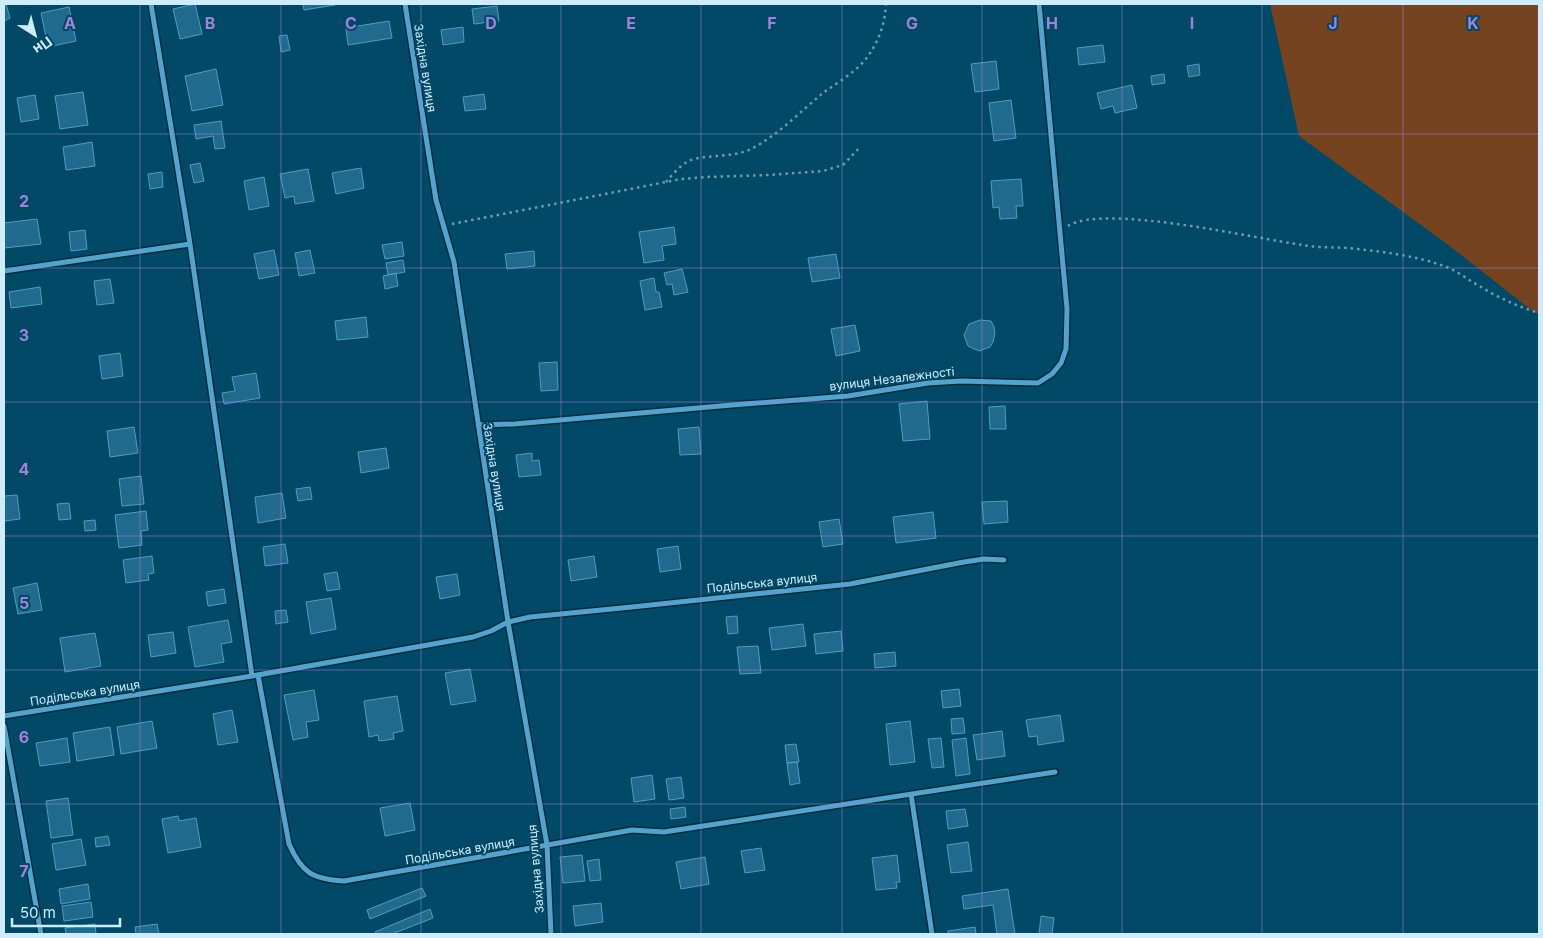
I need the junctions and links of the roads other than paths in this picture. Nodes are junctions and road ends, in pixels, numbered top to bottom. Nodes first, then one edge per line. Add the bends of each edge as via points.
1 (151, 4) edge
2 (405, 4) edge
3 (1039, 4) edge
4 (190, 244) junction
5 (4, 271) edge
6 (478, 425) junction
7 (1004, 560) dead end
8 (508, 622) junction
9 (258, 675) junction
10 (252, 676) junction
11 (4, 716) edge
12 (4, 726) edge
13 (1054, 772) dead end
14 (911, 794) junction
15 (547, 845) junction
16 (41, 934) edge
17 (551, 934) edge
18 (932, 934) edge

1 - 4 street
2 - 6 street, Західна вулиця via 436,200 454,262
3 - 6 street, вулиця Незалежності via 1067,309 1066,349 1052,374 1038,383 936,382 848,396
4 - 5 street
4 - 10 street
6 - 8 street, Західна вулиця
7 - 8 street, Подільська вулиця via 964,562 850,584 530,617
8 - 9 street, Подільська вулиця via 473,637
8 - 15 street, Західна вулиця
9 - 10 street, Подільська вулиця
9 - 15 street, Подільська вулиця via 289,844 305,870 317,877 344,882
10 - 11 street, Подільська вулиця
12 - 16 street
13 - 14 street, Подільська вулиця
14 - 15 street, Подільська вулиця via 664,832 632,830
14 - 18 street
15 - 17 street, Західна вулиця

